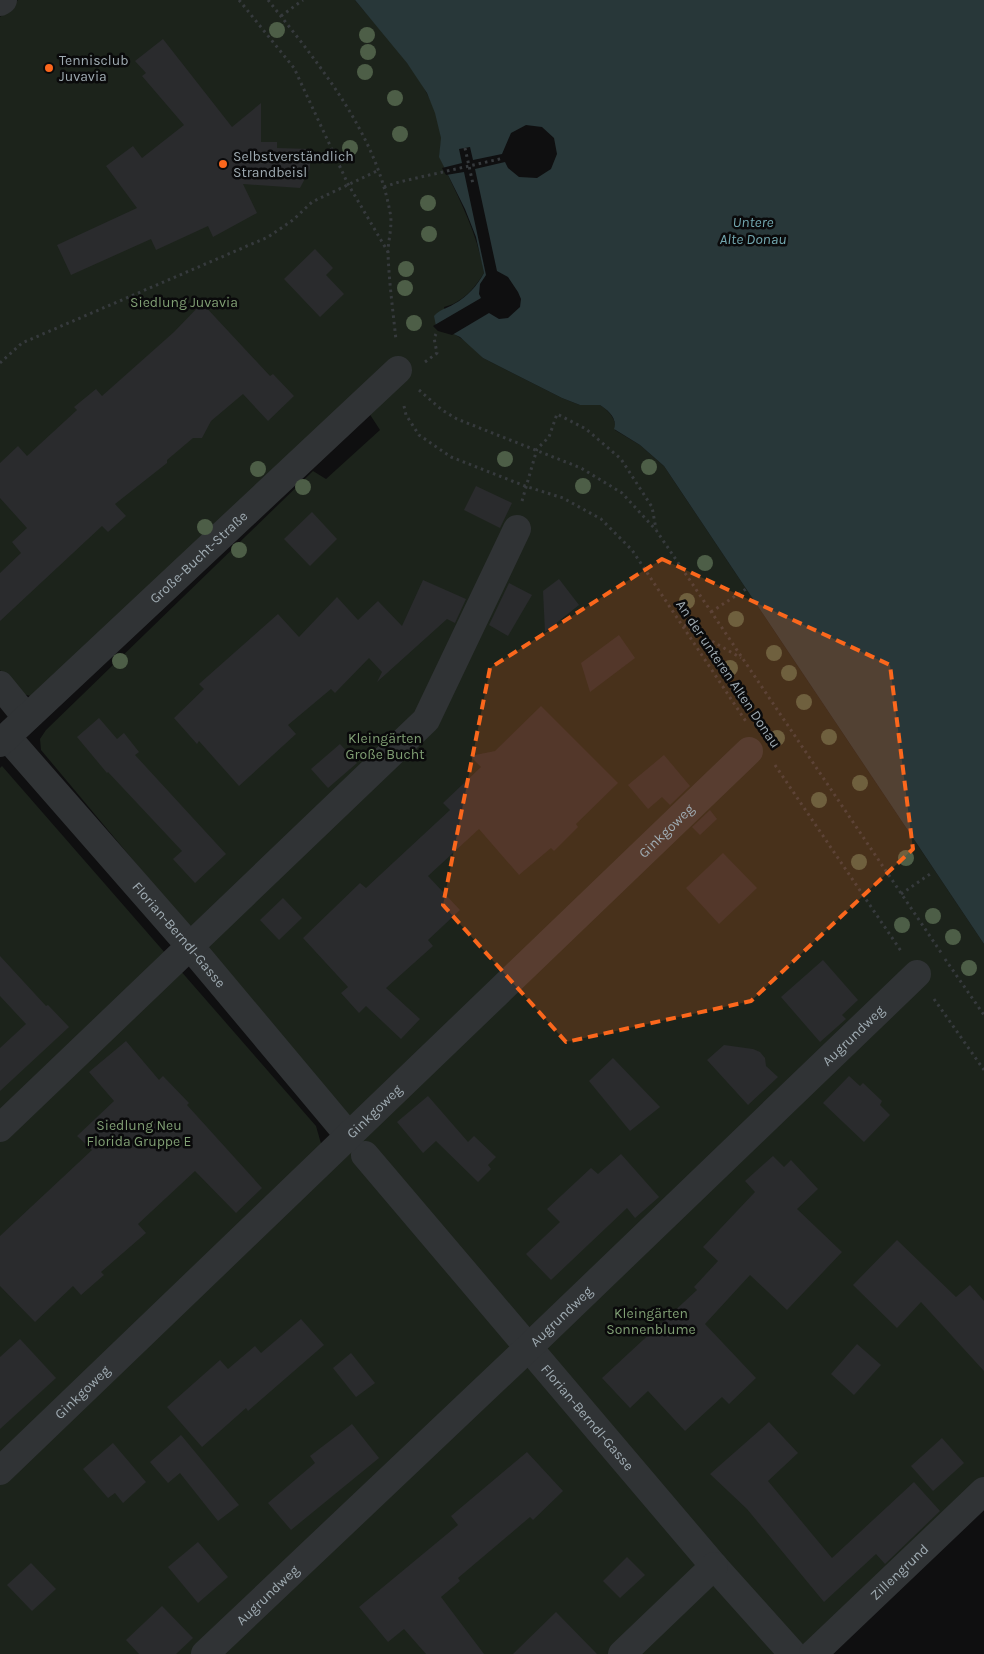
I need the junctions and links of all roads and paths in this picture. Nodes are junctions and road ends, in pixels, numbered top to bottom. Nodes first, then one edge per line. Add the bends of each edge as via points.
1 (239, 0) edge
2 (268, 0) edge
3 (303, 0) edge
4 (281, 16) junction
5 (465, 148) dead end
6 (504, 158) dead end
7 (468, 166) junction
8 (379, 170) junction
9 (348, 184) junction
10 (473, 184) dead end
11 (384, 187) junction
12 (388, 252) junction
13 (436, 334) dead end
14 (432, 357) dead end
15 (0, 363) edge
16 (398, 370) junction
17 (537, 449) junction
18 (525, 486) junction
19 (517, 529) joint
20 (656, 530) junction
21 (746, 588) dead end
22 (711, 612) junction
23 (682, 624) junction
24 (742, 659) junction
25 (0, 685) edge
26 (26, 717) junction
27 (4, 740) edge
28 (757, 746) junction
29 (933, 872) dead end
30 (901, 894) junction
31 (189, 945) junction
32 (917, 974) junction
33 (984, 1015) edge
34 (984, 1070) edge
35 (0, 1128) edge
36 (357, 1146) junction
37 (528, 1348) junction
38 (0, 1471) edge
39 (984, 1491) edge
40 (714, 1566) junction
41 (205, 1654) edge
42 (622, 1654) edge
43 (793, 1654) edge
44 (814, 1654) edge

1 - 9 path, An der unteren Alten Donau via 294,68
2 - 4 path, An der unteren Alten Donau
3 - 4 path
4 - 8 path, An der unteren Alten Donau via 312,55 350,113
5 - 7 path
6 - 7 path
7 - 10 path
7 - 11 path
8 - 9 path
8 - 11 path, An der unteren Alten Donau
9 - 12 path, An der unteren Alten Donau
9 - 15 path via 312,202 268,237 22,343
11 - 12 path, An der unteren Alten Donau via 391,214
12 - 16 path, An der unteren Alten Donau
13 - 14 path via 437,353
16 - 17 path, An der unteren Alten Donau via 456,419
16 - 18 path, An der unteren Alten Donau via 406,415 419,435 451,458
16 - 26 street, Große-Bucht-Straße
17 - 18 path
17 - 20 path, An der unteren Alten Donau via 581,468 622,493
17 - 20 path via 549,437 557,414 586,429 621,459 652,507
18 - 19 path
18 - 23 path, An der unteren Alten Donau via 563,498 601,519 632,550
19 - 31 street via 426,720
20 - 22 path, An der unteren Alten Donau
21 - 22 path
22 - 24 path, An der unteren Alten Donau
23 - 24 path
23 - 28 path, An der unteren Alten Donau
24 - 30 path, An der unteren Alten Donau
25 - 26 street
26 - 27 street, Große-Bucht-Straße
27 - 31 street, Florian-Berndl-Gasse
28 - 32 path, An der unteren Alten Donau
28 - 36 street, Ginkgoweg
29 - 30 path
30 - 33 path, An der unteren Alten Donau
31 - 35 street
31 - 36 street, Florian-Berndl-Gasse
32 - 34 path, An der unteren Alten Donau
32 - 37 street, Augrundweg
36 - 37 street, Florian-Berndl-Gasse
36 - 38 street, Ginkgoweg
37 - 40 street, Florian-Berndl-Gasse
37 - 41 street, Augrundweg
39 - 44 street, Zillengrund
40 - 42 street
40 - 43 street, Florian-Berndl-Gasse

